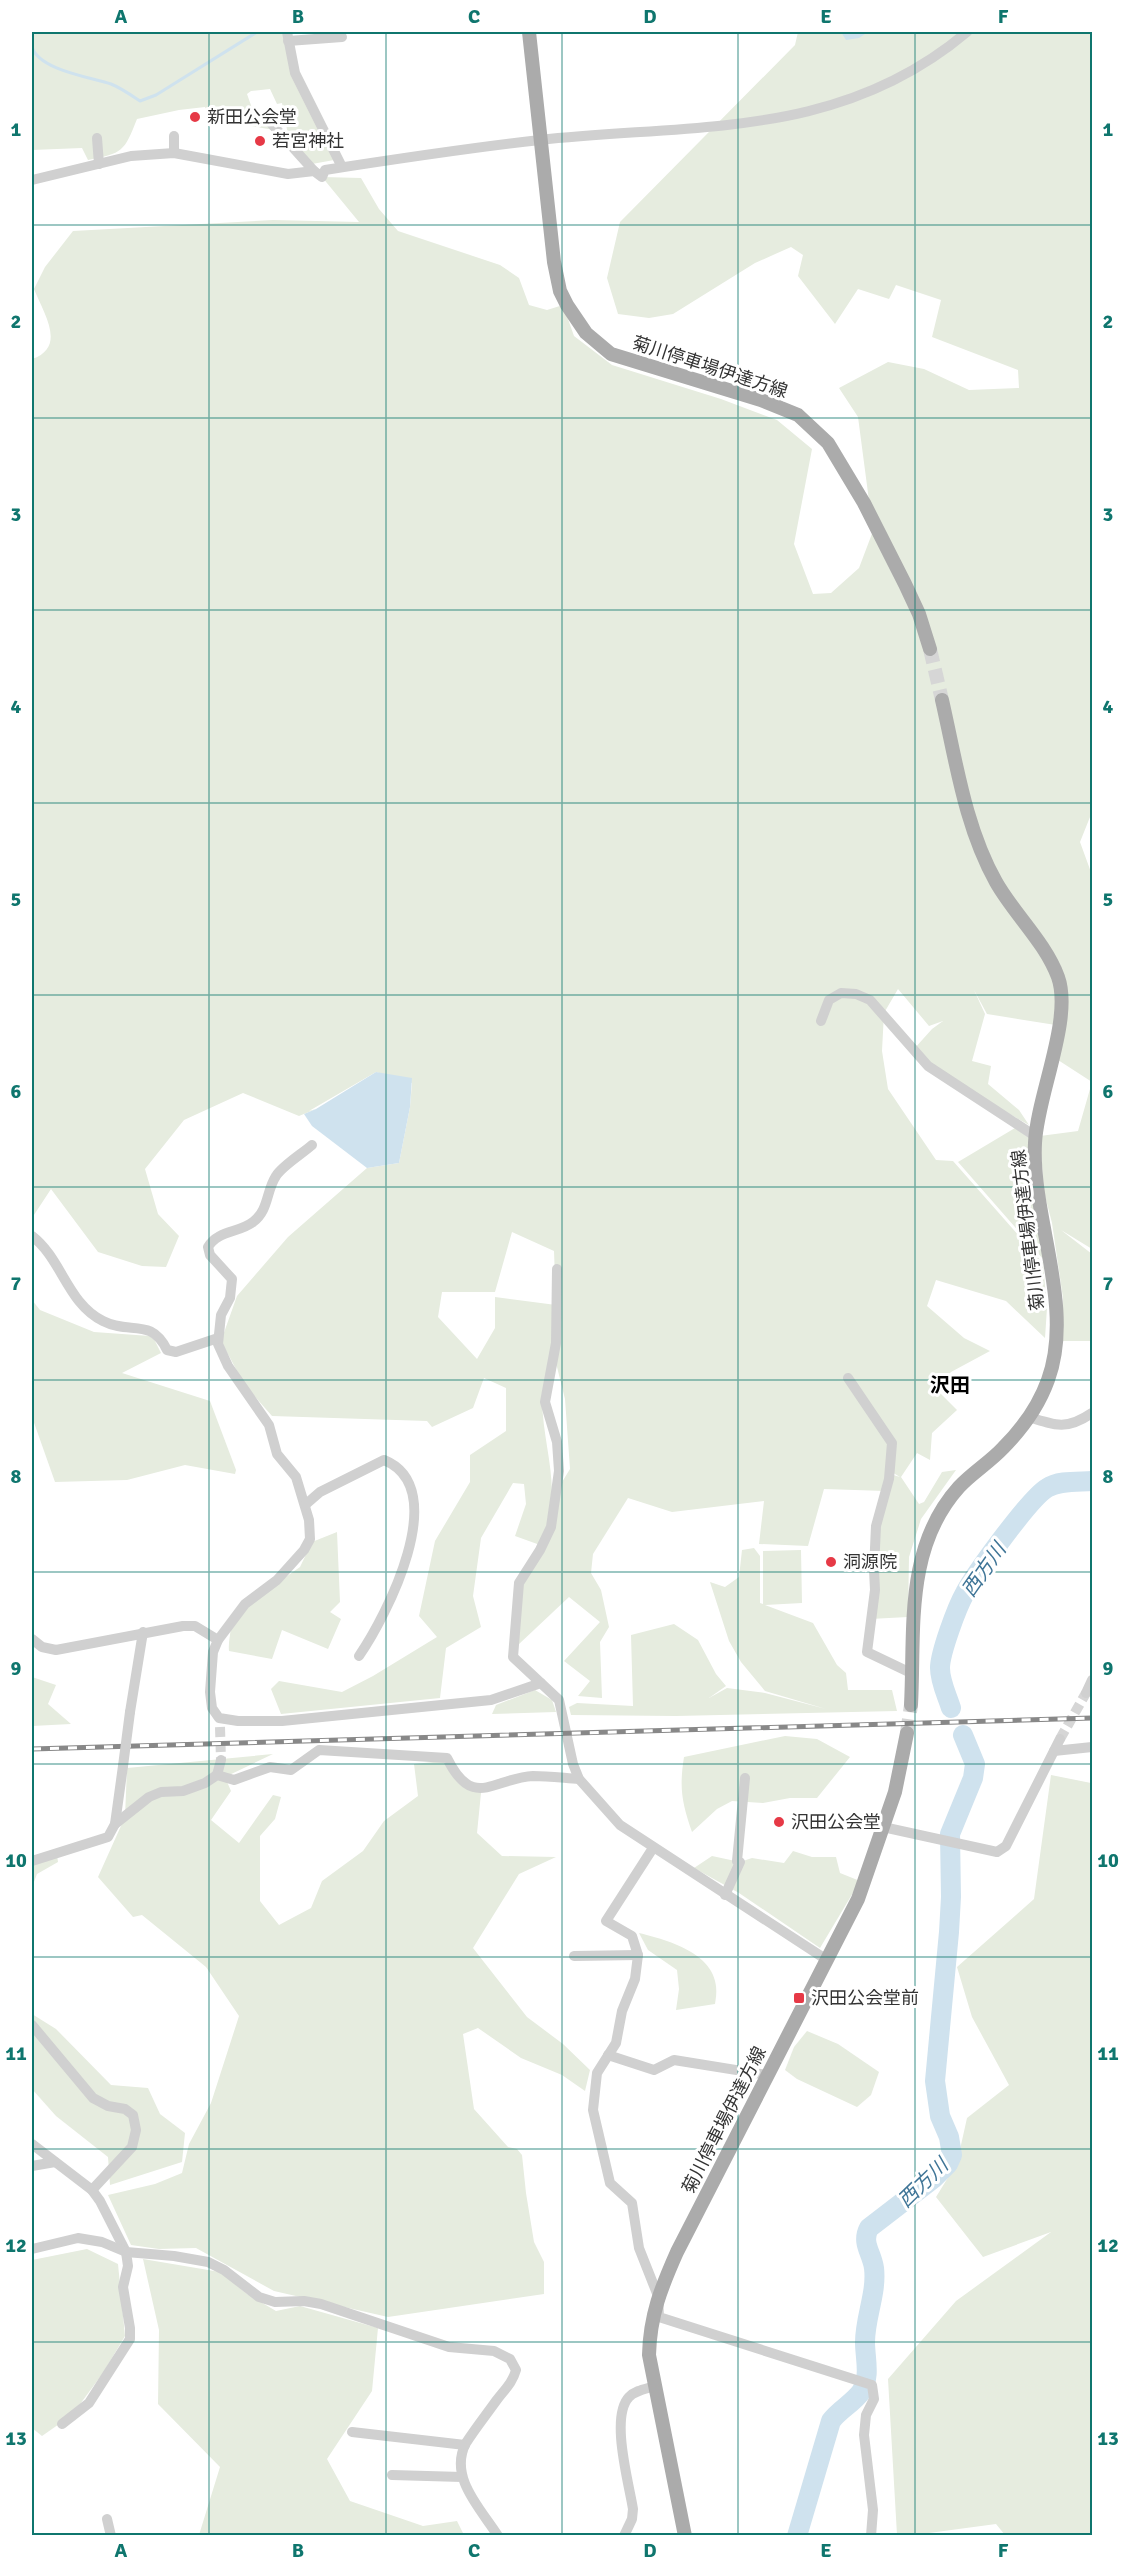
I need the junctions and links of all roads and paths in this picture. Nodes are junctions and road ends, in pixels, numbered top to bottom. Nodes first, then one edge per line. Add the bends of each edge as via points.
1 (529, 32) edge
2 (967, 32) edge
3 (288, 36) edge
4 (342, 37) dead end
5 (269, 121) dead end
6 (174, 136) dead end
7 (98, 138) dead end
8 (541, 140) junction
9 (174, 153) junction
10 (99, 164) junction
11 (342, 167) junction
12 (314, 171) junction
13 (32, 180) edge
14 (930, 649) tunnel mouth
15 (942, 700) tunnel mouth
16 (821, 1021) dead end
17 (1035, 1136) junction
18 (312, 1145) dead end
19 (32, 1236) edge
20 (557, 1269) dead end
21 (218, 1338) junction
22 (848, 1378) dead end
23 (1092, 1413) edge
24 (1029, 1417) junction
25 (304, 1506) junction
26 (143, 1632) junction
27 (32, 1639) edge
28 (218, 1640) junction
29 (359, 1656) dead end
30 (913, 1674) junction
31 (1092, 1680) edge
32 (541, 1683) junction
33 (1086, 1693) dead end
34 (911, 1705) tunnel mouth
35 (907, 1732) tunnel mouth
36 (1060, 1739) tunnel mouth
37 (1092, 1747) edge
38 (1054, 1751) junction
39 (221, 1760) tunnel mouth
40 (217, 1775) junction
41 (745, 1778) dead end
42 (579, 1779) junction
43 (115, 1824) junction
44 (883, 1827) junction
45 (747, 1843) dead end
46 (653, 1848) junction
47 (736, 1857) junction
48 (32, 1861) edge
49 (725, 1895) junction
50 (638, 1955) junction
51 (574, 1956) dead end
52 (827, 1960) junction
53 (32, 2025) edge
54 (608, 2055) junction
55 (767, 2075) junction
56 (32, 2144) edge
57 (56, 2162) junction
58 (32, 2166) edge
59 (92, 2190) junction
60 (32, 2249) edge
61 (126, 2252) junction
62 (657, 2296) junction
63 (655, 2386) junction
64 (62, 2424) dead end
65 (352, 2432) dead end
66 (465, 2445) junction
67 (392, 2475) dead end
68 (462, 2477) junction
69 (106, 2519) dead end
70 (111, 2535) edge
71 (498, 2535) edge
72 (624, 2535) edge
73 (685, 2535) edge
74 (870, 2535) edge

1 - 8 main road, 菊川停車場伊達方線
2 - 8 street via 935,56 873,90 809,111 773,120
3 - 4 street
3 - 11 street via 295,73
5 - 12 street
6 - 9 street
7 - 10 street
8 - 11 street
8 - 14 main road, 菊川停車場伊達方線 via 556,276 567,305 586,333 611,354 761,400 798,415 813,428 828,443 864,503 919,614
9 - 10 street via 131,156
9 - 12 street via 288,174
10 - 13 street
11 - 12 street via 325,170 322,177
15 - 17 main road, 菊川停車場伊達方線 via 975,839 996,883 1059,978 1059,1029
16 - 17 street via 829,1000 841,993 870,1000 928,1065
17 - 24 main road, 菊川停車場伊達方線 via 1036,1174 1056,1316 1048,1380
18 - 21 street via 276,1175 269,1198 253,1222 220,1235 208,1247 210,1255 232,1279
19 - 21 street via 52,1257 79,1301 104,1322 150,1331 161,1337 167,1350 176,1352
20 - 32 street via 556,1344 545,1402 557,1442 558,1471 551,1527 519,1583 513,1656
21 - 25 street via 228,1366 268,1425 277,1454 296,1477
22 - 30 street via 892,1443 893,1453 876,1526 875,1590 867,1652
23 - 24 street via 1056,1426
24 - 30 main road, 菊川停車場伊達方線 via 1004,1447 958,1488 936,1520 922,1551 916,1581
25 - 28 street via 310,1539 304,1550 277,1580 245,1604
25 - 29 street via 320,1492 384,1461 394,1465 411,1488 415,1505 404,1571 381,1623
26 - 27 street via 56,1650 42,1647
26 - 28 street via 195,1626
26 - 43 street, bridge
28 - 32 street via 213,1652 210,1692 219,1723 282,1721 491,1700
30 - 34 main road, 菊川停車場伊達方線
31 - 33 street
32 - 42 street via 559,1700
35 - 44 main road, 菊川停車場伊達方線 via 895,1792
36 - 38 street
37 - 38 street
38 - 44 street via 1006,1846 997,1852
39 - 40 street
40 - 42 street via 234,1780 270,1767 291,1770 319,1750 447,1758 455,1775 484,1790 531,1776
40 - 43 street via 183,1791 149,1797
41 - 47 street
42 - 46 street via 620,1825
43 - 48 street via 108,1837
44 - 52 main road, 菊川停車場伊達方線 via 858,1899
45 - 47 street
46 - 49 street
46 - 50 street via 606,1920 632,1936
47 - 49 street
49 - 52 street
50 - 51 street
50 - 54 street via 616,2043
52 - 55 main road, 菊川停車場伊達方線
53 - 59 street via 93,2098 133,2115 136,2130 132,2147
54 - 55 street via 654,2070 674,2060
54 - 62 street via 597,2073 593,2110 610,2183 632,2203 639,2248
55 - 62 main road, 菊川停車場伊達方線
56 - 57 street
57 - 58 street
57 - 59 street
59 - 61 street
60 - 61 street via 78,2238
61 - 64 street via 128,2266 123,2288 130,2339 88,2403
61 - 66 street via 208,2262 259,2297 275,2302 321,2304 449,2347 494,2350 510,2359 516,2370 513,2381
62 - 63 main road, 菊川停車場伊達方線 via 649,2334
62 - 74 street via 659,2317 872,2385 874,2398 866,2415 864,2436 873,2510
63 - 72 street via 629,2397 621,2414 633,2509
63 - 73 main road, 菊川停車場伊達方線
65 - 66 street
66 - 68 street
67 - 68 street
68 - 71 street
69 - 70 street

